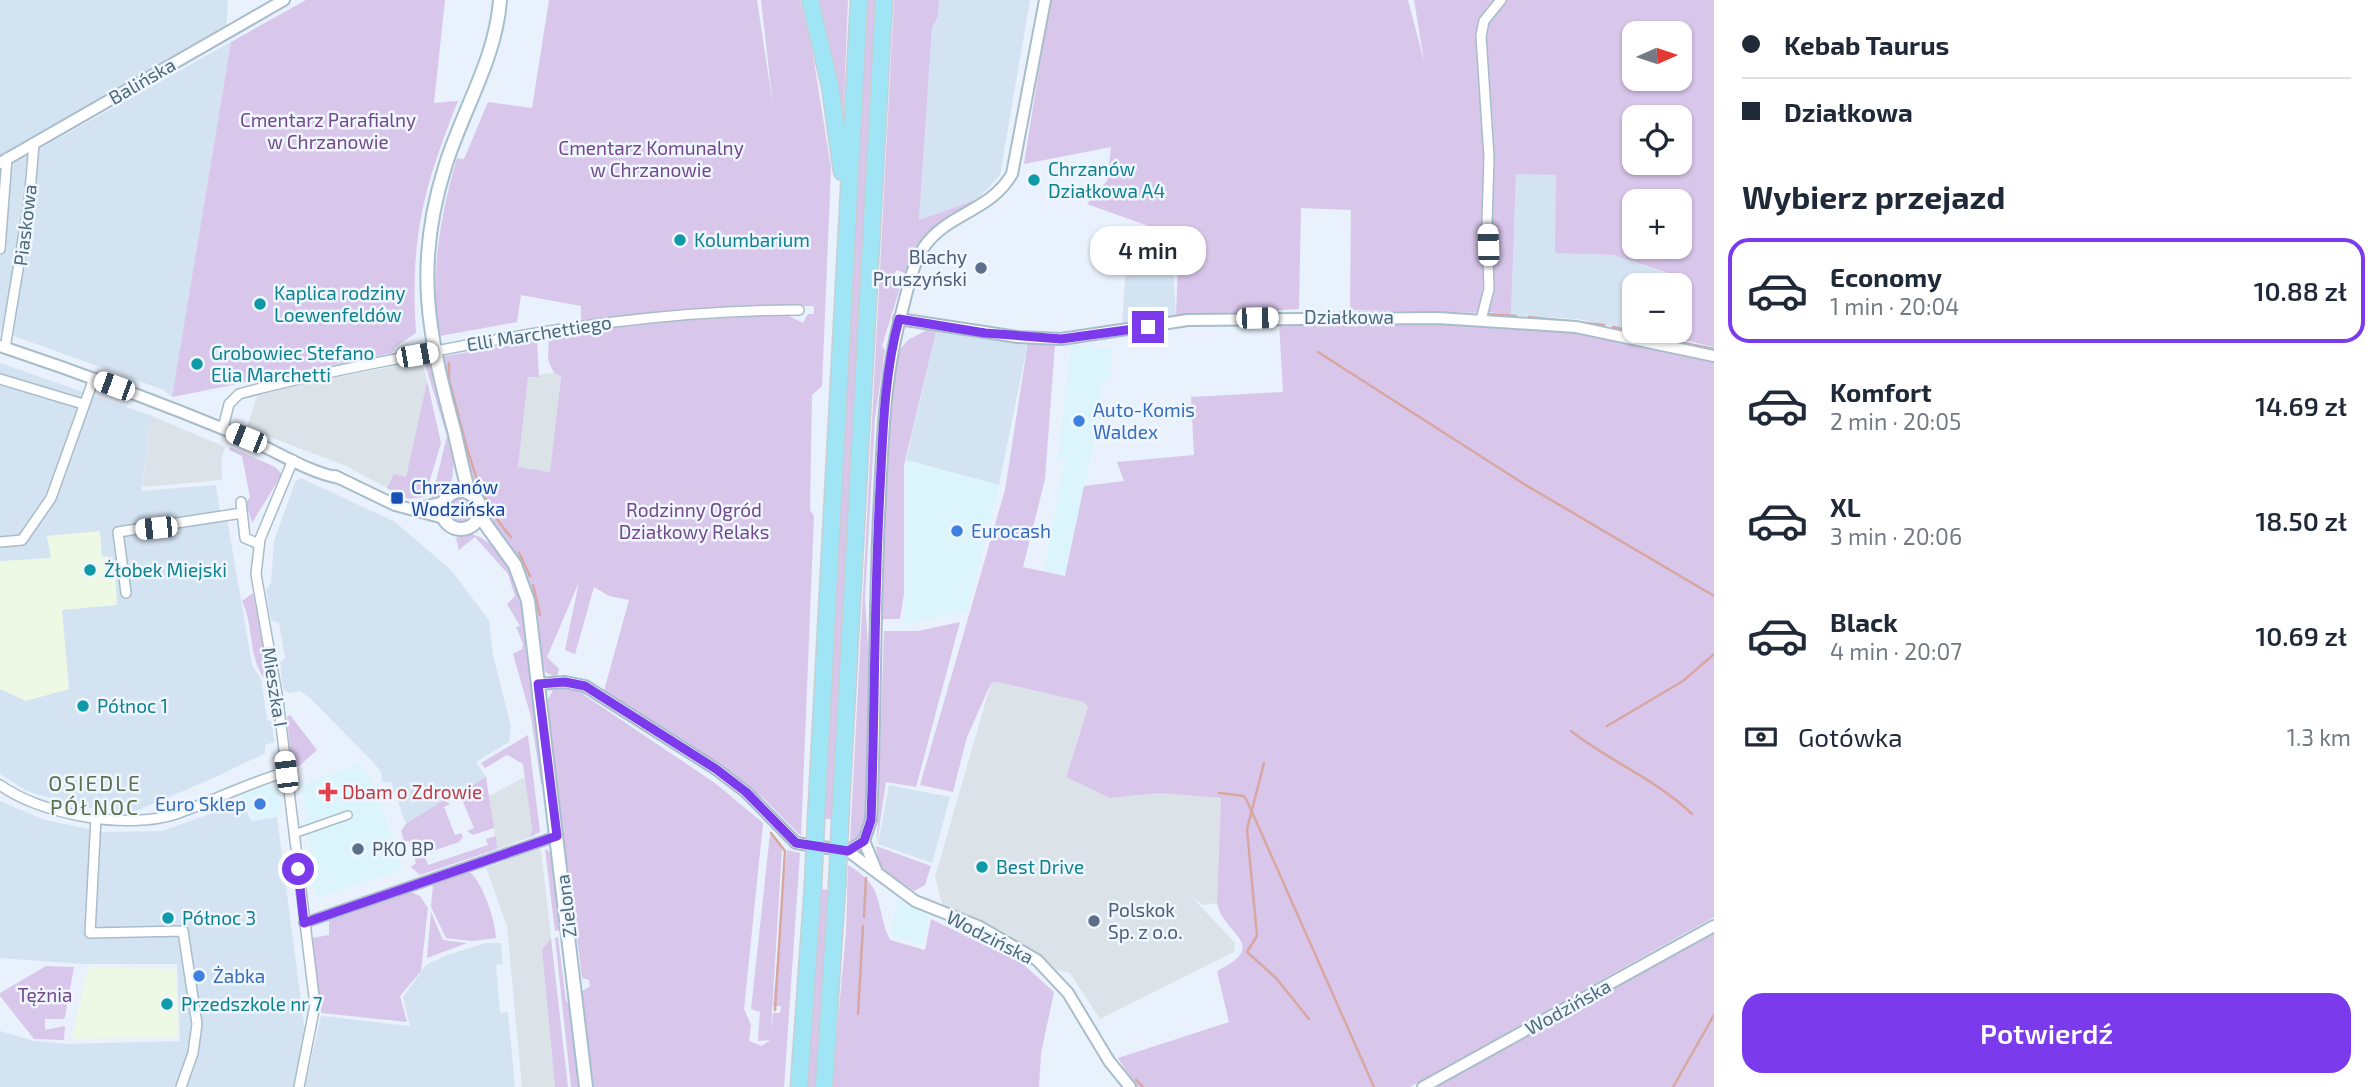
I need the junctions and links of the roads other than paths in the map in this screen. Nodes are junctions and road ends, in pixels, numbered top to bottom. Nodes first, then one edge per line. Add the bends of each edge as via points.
1 (284, 0) edge
2 (500, 0) edge
3 (810, 0) edge
4 (859, 0) edge
5 (884, 0) edge
6 (1045, 0) edge
7 (1501, 0) edge
8 (34, 144) junction
9 (4, 160) edge
10 (847, 223) junction
11 (0, 249) edge
12 (799, 310) dead end
13 (899, 319) junction
14 (1481, 320) junction
15 (3, 347) edge
16 (433, 352) junction
17 (1714, 356) edge
18 (94, 378) junction
19 (0, 379) edge
20 (83, 404) junction
21 (223, 428) junction
22 (459, 455) junction
23 (293, 460) junction
24 (469, 493) junction
25 (449, 497) junction
26 (242, 502) dead end
27 (408, 510) junction
28 (242, 513) junction
29 (480, 515) junction
30 (444, 518) junction
31 (471, 526) junction
32 (0, 542) edge
33 (500, 542) junction
34 (259, 544) junction
35 (126, 593) dead end
36 (538, 684) junction
37 (286, 772) junction
38 (0, 785) edge
39 (348, 815) dead end
40 (96, 817) junction
41 (294, 834) junction
42 (557, 836) junction
43 (864, 841) junction
44 (848, 851) junction
45 (879, 876) junction
46 (304, 923) junction
47 (1714, 926) edge
48 (181, 1087) edge
49 (299, 1087) edge
50 (586, 1087) edge
51 (799, 1087) edge
52 (824, 1087) edge
53 (1130, 1087) edge
54 (1423, 1087) edge

1 - 8 street, Balińska
2 - 16 main road via 490,51 447,160 433,211 426,275
3 - 10 highway via 830,86
4 - 10 highway
5 - 52 highway, bridge
6 - 13 street via 1012,174 982,207 943,228 923,247
7 - 14 street via 1482,28 1489,120 1489,289
8 - 9 street, Balińska
8 - 15 street, Piaskowa via 10,337
9 - 11 street
10 - 51 highway, bridge
12 - 16 street, Elli Marchettiego via 618,319
13 - 14 street, Działkowa via 1061,339 1209,319 1389,316
13 - 43 street via 888,362 884,409 874,612 871,820
14 - 17 street, Działkowa via 1576,327
15 - 18 street
16 - 21 street, Elli Marchettiego via 239,394 229,404
16 - 22 main road
18 - 20 street
18 - 21 street
19 - 20 street
20 - 32 street via 44,509 22,540
21 - 23 street
22 - 24 main road
22 - 25 main road
23 - 27 street
23 - 34 street, Mieszka I
24 - 25 main road
24 - 29 main road via 478,502
25 - 27 street
25 - 30 main road
26 - 28 street
27 - 30 street
28 - 34 street via 245,538
28 - 35 street via 118,532
29 - 31 main road
29 - 33 main road
30 - 31 main road via 455,528
31 - 33 main road
33 - 36 main road via 524,587
34 - 37 street, Mieszka I via 257,583
36 - 42 main road, Zielona
36 - 44 street via 585,686 726,777 796,843
37 - 40 street via 174,815 143,821
37 - 41 street, Mieszka I
38 - 40 street via 46,807
39 - 41 street
40 - 48 street via 90,933 183,931 197,1024
41 - 46 street, Mieszka I
42 - 46 street
42 - 50 main road, Zielona
43 - 44 street
43 - 45 street
44 - 45 street, Wodzińska
45 - 53 street, Wodzińska via 915,901 980,927 1043,965 1068,993
46 - 49 street, Mieszka I via 314,1020
47 - 54 street, Wodzińska

